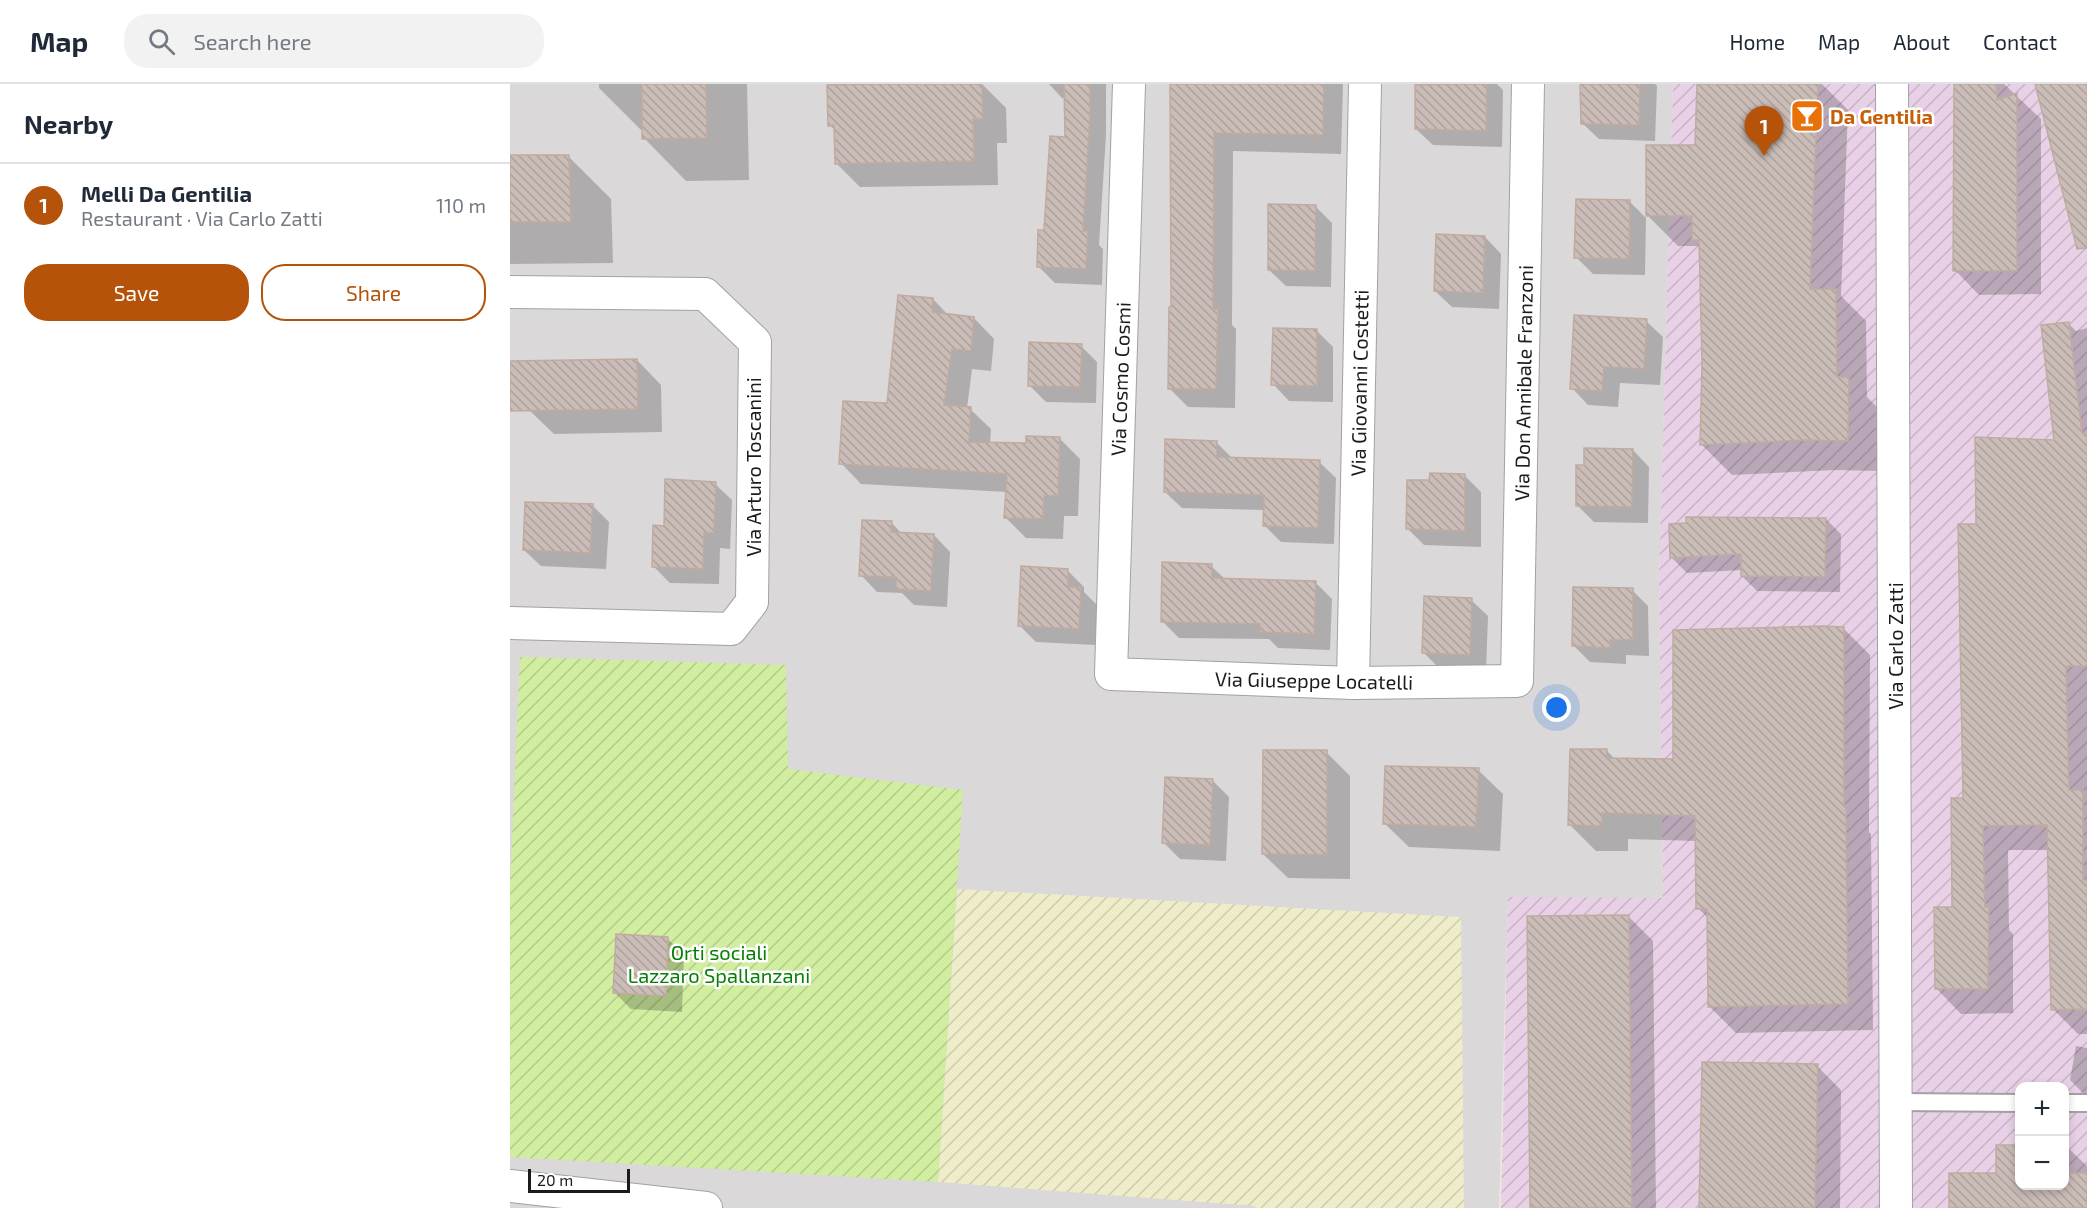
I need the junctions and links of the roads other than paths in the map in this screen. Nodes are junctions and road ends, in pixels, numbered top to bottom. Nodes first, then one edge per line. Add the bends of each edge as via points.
1 (1129, 84) edge
2 (1365, 84) edge
3 (1528, 84) edge
4 (1892, 84) edge
5 (510, 292) edge
6 (510, 623) edge
7 (1111, 674) joint
8 (1517, 681) joint
9 (1353, 683) junction
10 (1896, 1102) junction
11 (2015, 1103) edge
12 (2069, 1103) edge
13 (2087, 1103) edge
14 (510, 1186) edge
15 (706, 1208) edge
16 (1896, 1208) edge

1 - 7 street, Via Cosmo Cosmi
2 - 9 street, Via Giovanni Costetti
3 - 8 street, Via Don Annibale Franzoni
4 - 10 street, Via Carlo Zatti
5 - 6 street, Via Arturo Toscanini via 705,294 754,342 752,602 730,629
7 - 9 street, Via Giuseppe Locatelli
8 - 9 street, Via Giuseppe Locatelli
10 - 11 lane
10 - 16 street, Via Carlo Zatti
12 - 13 lane
14 - 15 street

